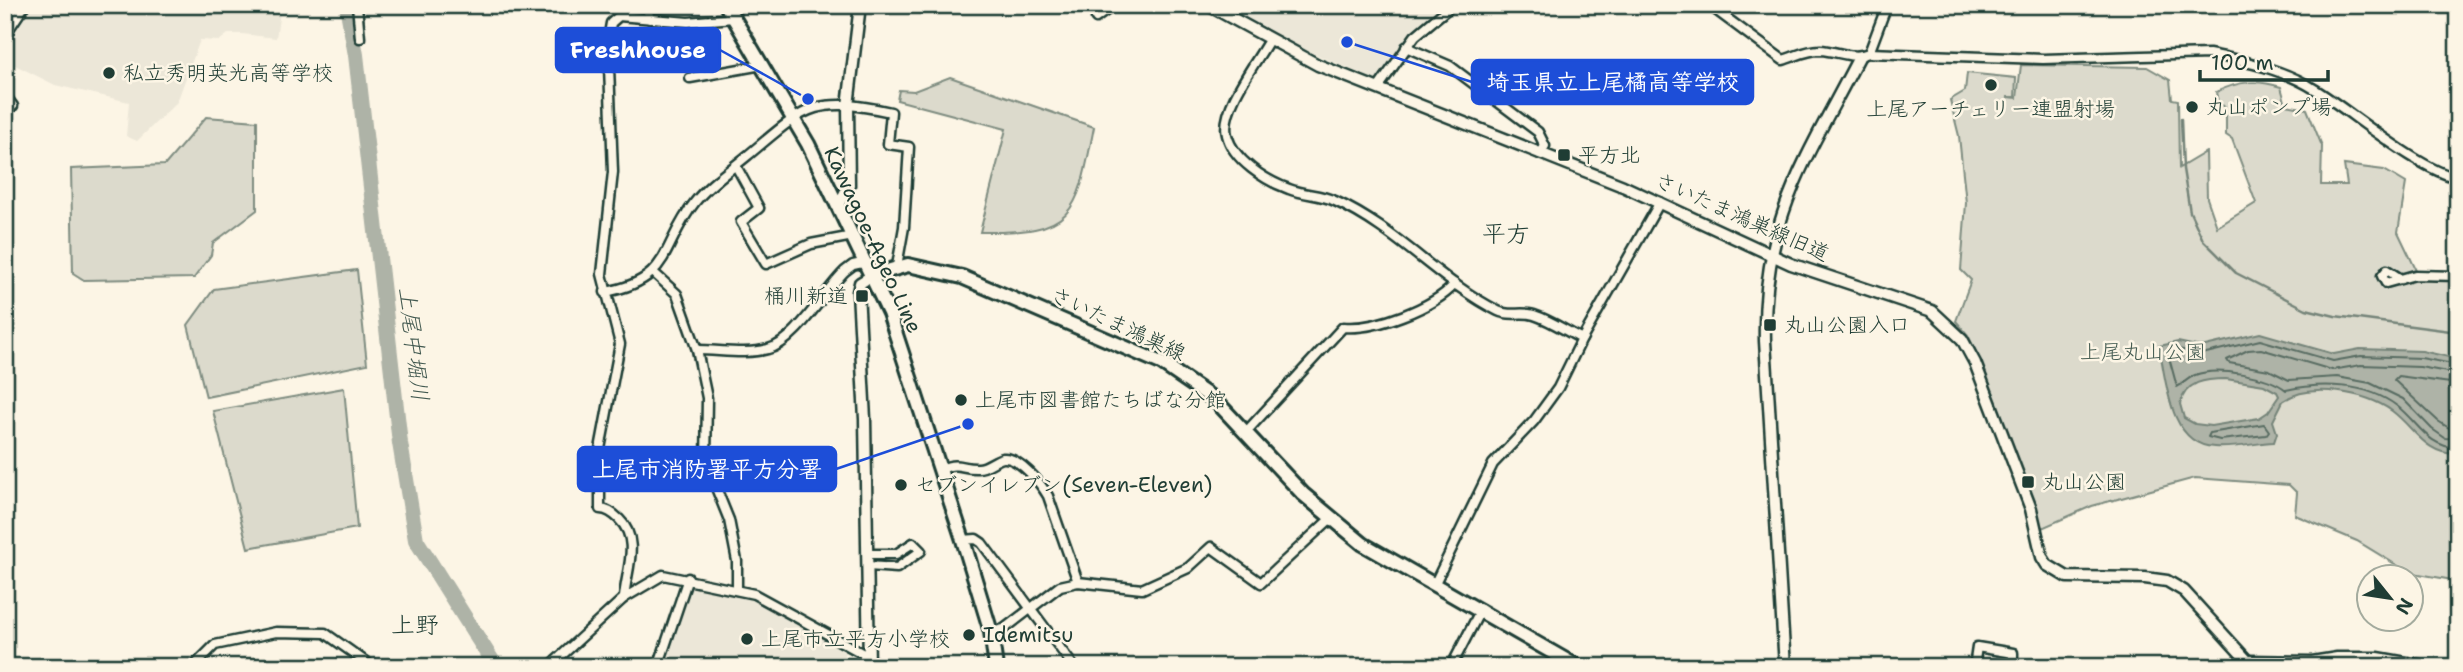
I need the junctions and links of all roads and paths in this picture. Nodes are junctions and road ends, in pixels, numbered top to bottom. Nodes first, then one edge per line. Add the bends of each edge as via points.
1 (25, 5) edge
2 (357, 5) edge
3 (646, 5) edge
4 (726, 5) edge
5 (860, 5) edge
6 (1114, 5) edge
7 (1208, 5) edge
8 (1452, 5) edge
9 (1709, 5) edge
10 (1887, 5) edge
11 (733, 18) junction
12 (1097, 18) dead end
13 (650, 19) junction
14 (5, 36) edge
15 (360, 38) dead end
16 (1269, 40) junction
17 (1406, 47) junction
18 (1864, 55) junction
19 (762, 65) junction
20 (690, 78) dead end
21 (1378, 88) junction
22 (5, 95) edge
23 (13, 106) dead end
24 (848, 106) junction
25 (793, 117) junction
26 (1540, 154) junction
27 (736, 166) junction
28 (2458, 178) edge
29 (1660, 202) junction
30 (839, 204) junction
31 (853, 236) junction
32 (1770, 254) junction
33 (867, 262) junction
34 (897, 266) junction
35 (654, 273) junction
36 (873, 275) junction
37 (2458, 276) edge
38 (2401, 279) dead end
39 (1455, 285) junction
40 (605, 292) junction
41 (1581, 339) junction
42 (697, 350) junction
43 (1245, 433) junction
44 (941, 469) junction
45 (1330, 519) junction
46 (963, 540) junction
47 (867, 554) junction
48 (868, 566) junction
49 (688, 578) junction
50 (1078, 582) junction
51 (1435, 583) junction
52 (737, 590) junction
53 (624, 598) junction
54 (1031, 606) junction
55 (1481, 609) junction
56 (991, 632) junction
57 (360, 658) junction
58 (2312, 661) junction
59 (869, 662) edge
60 (1558, 662) edge
61 (2251, 663) edge
62 (193, 667) edge
63 (355, 667) edge
64 (373, 667) edge
65 (550, 667) edge
66 (658, 667) edge
67 (996, 667) edge
68 (1074, 667) edge
69 (1451, 667) edge
70 (1578, 667) edge
71 (1785, 667) edge
72 (1973, 667) edge
73 (2013, 667) edge
74 (2325, 667) edge
75 (2435, 667) edge

1 - 14 street
2 - 15 street
3 - 13 street
4 - 11 main road, Kawagoe-Ageo Line
5 - 24 street
6 - 12 street
7 - 16 street, さいたま鴻巣線旧道
8 - 17 street
9 - 18 street via 1783,60 1821,50
10 - 18 street
11 - 13 street via 716,22
11 - 19 main road, Kawagoe-Ageo Line
13 - 40 street via 614,18 608,40 613,172 603,261
16 - 21 street, さいたま鴻巣線旧道
16 - 39 street via 1226,118 1234,151 1270,180 1335,201 1371,221
17 - 21 street
17 - 26 street via 1450,66 1538,132 1545,146
18 - 28 street via 2022,59 2210,54 2283,73 2315,89 2426,165
18 - 32 street via 1791,186
19 - 20 street
19 - 25 main road, Kawagoe-Ageo Line
21 - 26 street, さいたま鴻巣線旧道
22 - 23 street
24 - 25 street via 807,109
24 - 30 street via 849,185
24 - 34 street via 891,112 888,144 909,147
25 - 27 street
25 - 30 main road, Kawagoe-Ageo Line
26 - 29 street, さいたま鴻巣線旧道
27 - 31 street via 759,208 741,222 766,264 811,244
27 - 35 street via 696,201
29 - 32 street, さいたま鴻巣線旧道
29 - 41 street
30 - 31 main road, Kawagoe-Ageo Line
31 - 33 main road, Kawagoe-Ageo Line
32 - 61 street, さいたま鴻巣線旧道 via 1812,272 1913,302 1947,322 1975,363 2031,509 2047,565 2067,578 2166,581 2184,591
32 - 71 street via 1765,341
33 - 36 main road, Kawagoe-Ageo Line
33 - 42 street via 845,271 774,348
34 - 36 main road, さいたま鴻巣線
34 - 43 main road, さいたま鴻巣線 via 916,266 972,281 1139,352 1203,390
35 - 40 street
35 - 42 street via 677,294
36 - 44 main road, Kawagoe-Ageo Line
36 - 47 street via 860,283 858,292
37 - 38 street
39 - 41 street via 1501,312 1533,315
39 - 43 street via 1441,299 1416,312 1343,327
40 - 53 street via 620,344 600,449 600,509 622,522 632,542
41 - 51 street via 1558,387 1534,421 1493,464
42 - 52 street via 707,398 706,463 729,520
43 - 45 main road, さいたま鴻巣線
44 - 46 main road, Kawagoe-Ageo Line
44 - 50 street via 958,464 978,468 1002,458 1015,461 1048,496
45 - 50 street via 1261,583 1211,547 1188,568 1142,589
45 - 51 main road, さいたま鴻巣線 via 1363,544
46 - 54 street via 982,543
46 - 56 main road, Kawagoe-Ageo Line
47 - 48 street
47 - 48 street via 896,554 914,543 920,551 897,568
48 - 59 street
49 - 52 street
49 - 53 street via 663,575
49 - 66 street
50 - 54 street via 1060,586
51 - 55 main road, さいたま鴻巣線
52 - 59 street via 773,603
53 - 65 street
54 - 56 street via 1004,629
54 - 68 street
55 - 60 main road, さいたま鴻巣線
55 - 69 street
56 - 67 main road, Kawagoe-Ageo Line
57 - 62 street via 325,634 276,632 215,645
57 - 63 street
57 - 64 street
58 - 61 street
58 - 74 street
58 - 75 street via 2378,657
60 - 70 main road, さいたま鴻巣線
72 - 73 street via 1978,647 2013,653

